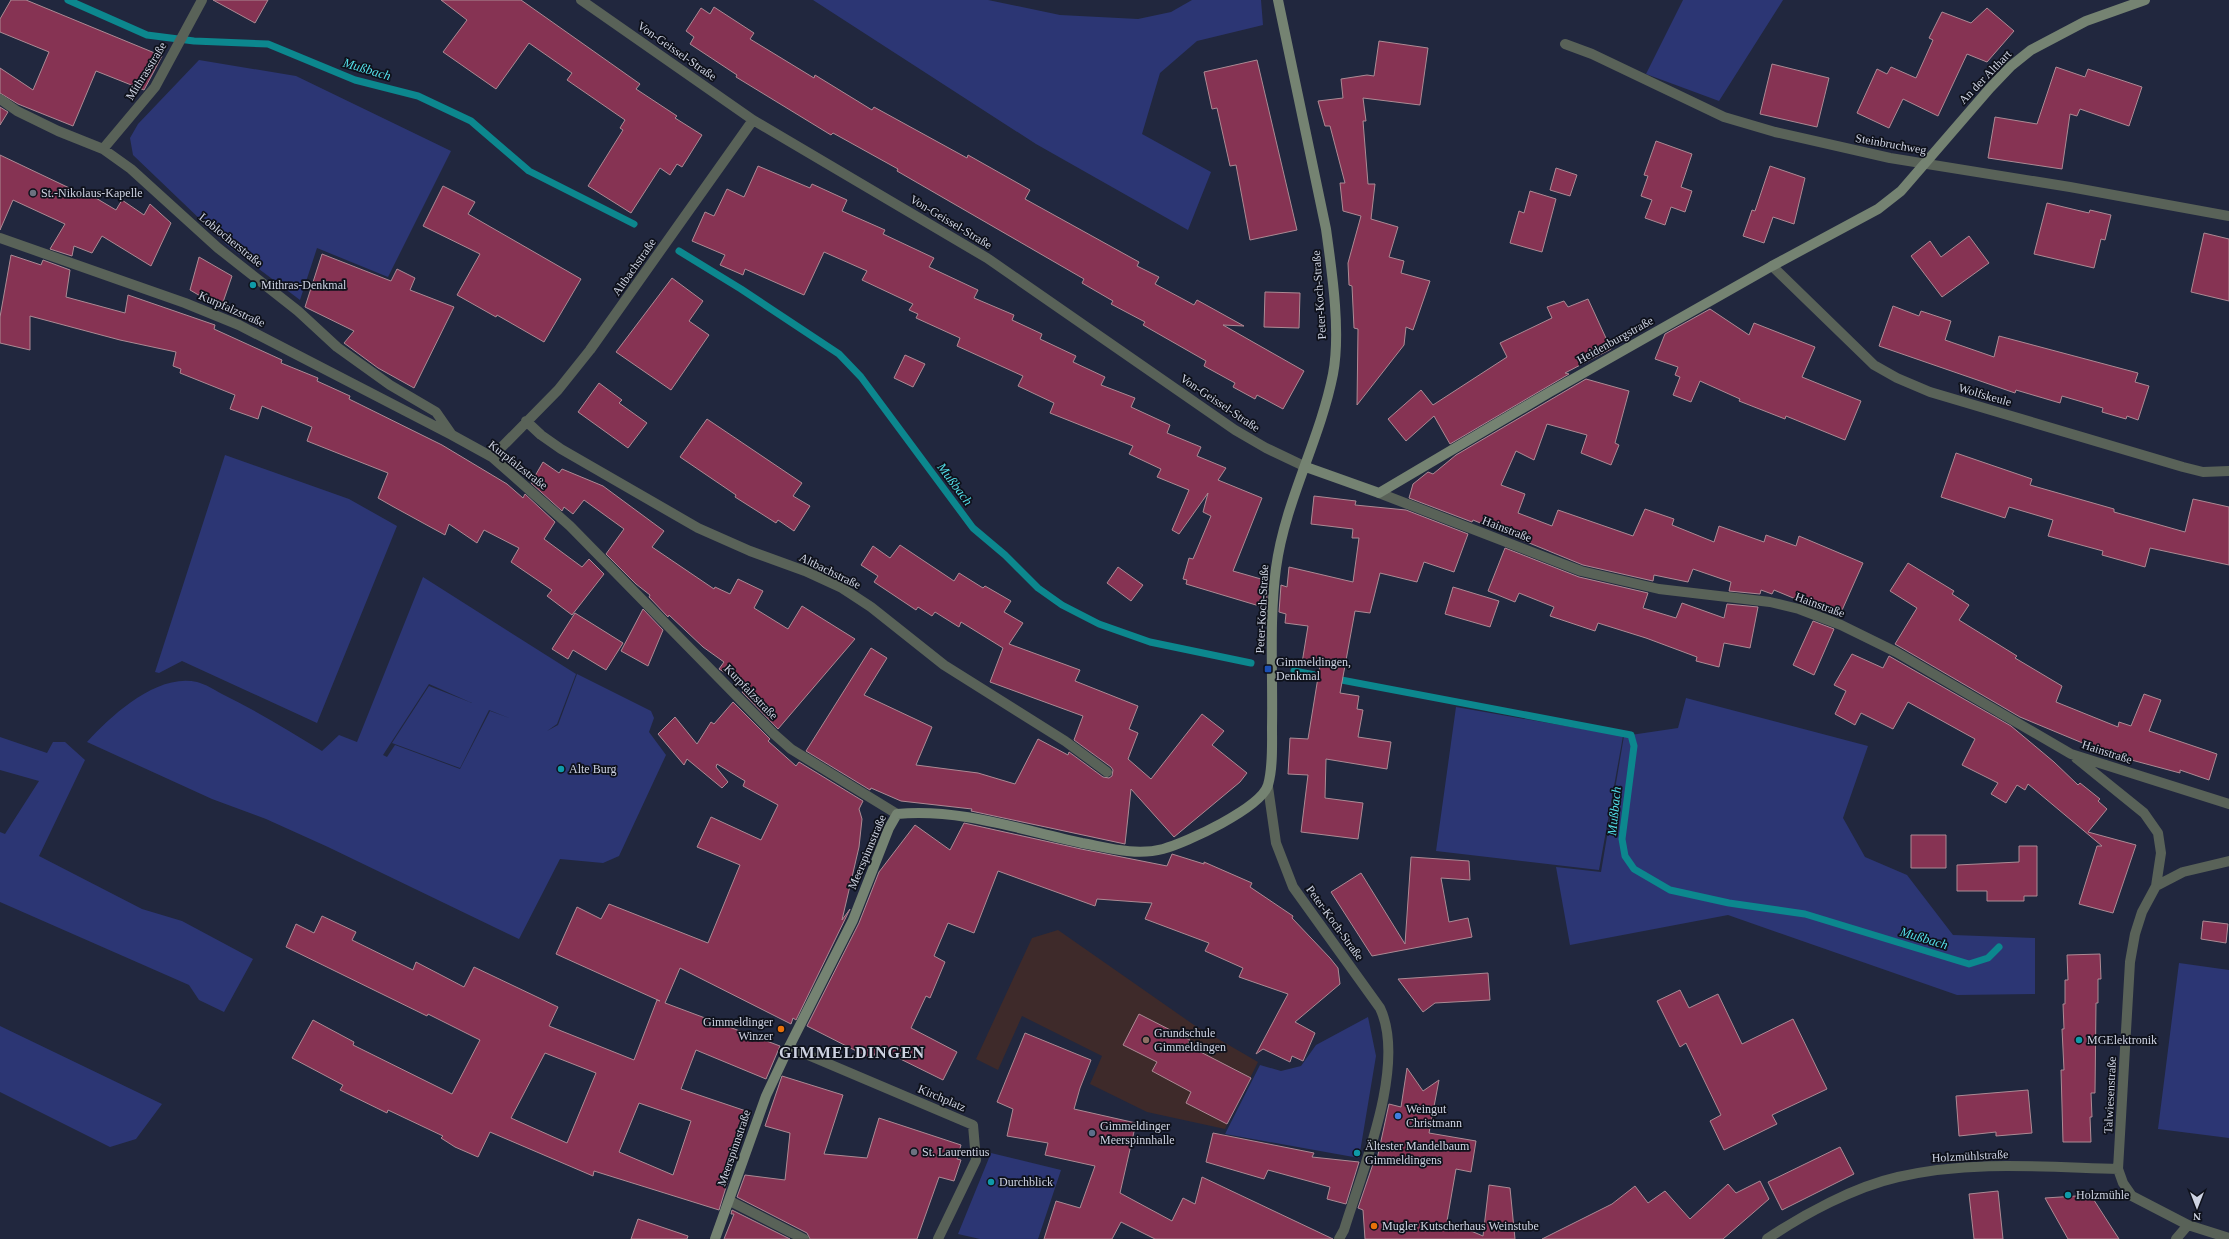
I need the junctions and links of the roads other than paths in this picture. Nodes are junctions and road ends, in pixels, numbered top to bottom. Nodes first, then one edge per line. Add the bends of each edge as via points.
1 (202, 0) edge
2 (581, 0) edge
3 (1278, 0) edge
4 (2145, 0) edge
5 (1565, 44) dead end
6 (0, 99) edge
7 (753, 120) junction
8 (103, 149) junction
9 (1926, 164) junction
10 (2229, 216) edge
11 (0, 238) edge
12 (1772, 266) junction
13 (526, 421) junction
14 (452, 435) junction
15 (492, 457) junction
16 (1306, 467) junction
17 (2229, 471) edge
18 (1379, 493) junction
19 (2071, 754) junction
20 (1107, 772) dead end
21 (1268, 787) junction
22 (2229, 804) edge
23 (897, 814) junction
24 (2229, 861) edge
25 (2156, 886) junction
26 (789, 1046) junction
27 (2118, 1168) junction
28 (730, 1201) junction
29 (2188, 1225) junction
30 (2229, 1238) edge
31 (715, 1239) edge
32 (804, 1239) edge
33 (938, 1239) edge
34 (1339, 1239) edge
35 (1767, 1239) edge
36 (2176, 1239) edge

1 - 8 street, Mithrasstraße via 168,66 135,113
2 - 7 street, Von-Geissel-Straße
3 - 16 street, Peter-Koch-Straße via 1326,229 1334,314 1334,371
4 - 9 street, An der Althart via 2086,21 2031,50 1990,88
5 - 9 street, Steinbruchweg via 1592,54 1724,117 1819,143
6 - 8 street, Loblocherstraße via 17,111 58,131
7 - 13 street, Altbachstraße via 590,350 558,390
7 - 16 street, Von-Geissel-Straße via 986,258 1235,430
8 - 14 street, Loblocherstraße via 147,182 218,248 298,311 336,347 390,385 436,412
9 - 10 street, Steinbruchweg
9 - 12 street, Heidenburgstraße via 1901,191 1878,210
11 - 14 street, Kurpfalzstraße via 185,303 239,325
12 - 17 street, Wolfskeule via 1874,365 1896,378 1930,392 2183,467 2203,472
12 - 18 street, Heidenburgstraße
13 - 15 street, Altbachstraße
13 - 20 street, Altbachstraße via 561,449 698,528 842,588 871,607 944,665 1065,740
14 - 15 street, Kurpfalzstraße
15 - 23 street, Kurpfalzstraße via 570,526 791,749
16 - 18 street
16 - 21 street, Peter-Koch-Straße via 1282,537 1276,567 1273,597 1272,739
18 - 19 street, Hainstraße via 1581,571 1659,589 1770,602 1799,609 1896,652
19 - 22 street, Hainstraße
19 - 25 street, Talwiesenstraße via 2144,813 2158,833 2161,853
21 - 23 street, Meerspinnstraße via 1256,801 1233,817 1177,845 1138,852 956,816
21 - 34 street, Peter-Koch-Straße via 1276,843 1293,887 1386,1020 1389,1052 1387,1084 1369,1150
23 - 26 street, Meerspinnstraße via 889,828 853,920
24 - 25 street via 2183,872
25 - 27 street, Talwiesenstraße via 2134,934 2130,962
26 - 28 street, Meerspinnstraße via 766,1096
26 - 33 street, Kirchplatz via 973,1125 976,1160
27 - 29 street, Talwiesenstraße via 2123,1183 2132,1196
27 - 35 street, Holzmühlstraße via 1958,1167 1897,1177 1864,1188 1821,1208
28 - 31 street, Meerspinnstraße
28 - 32 street
29 - 30 street, Talwiesenstraße
29 - 36 street

